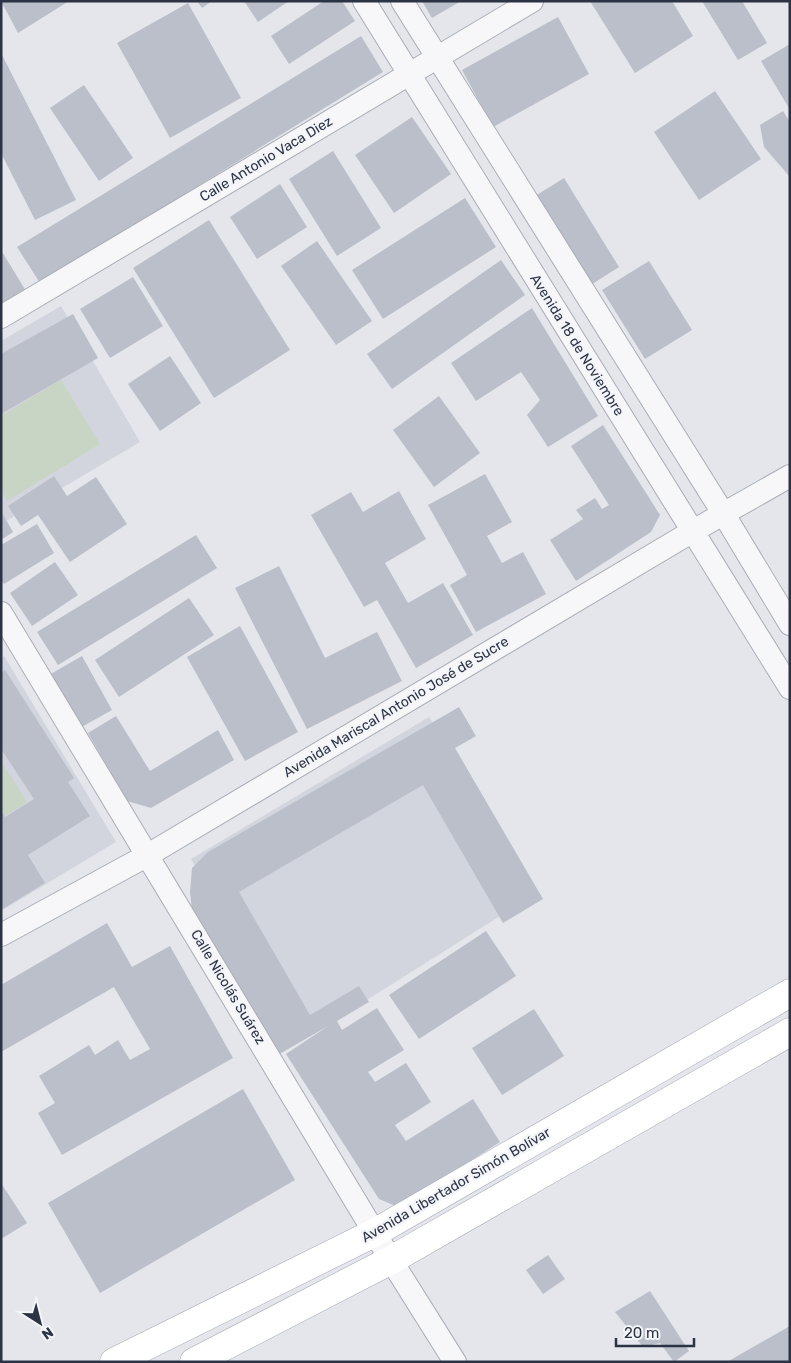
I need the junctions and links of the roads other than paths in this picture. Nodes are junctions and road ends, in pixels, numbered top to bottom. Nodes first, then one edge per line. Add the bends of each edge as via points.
1 (364, 1) edge
2 (402, 1) edge
3 (532, 1) edge
4 (437, 57) junction
5 (408, 74) junction
6 (1, 317) edge
7 (790, 476) edge
8 (723, 513) junction
9 (693, 531) junction
10 (1, 613) edge
11 (790, 624) edge
12 (790, 688) edge
13 (148, 854) junction
14 (1, 935) edge
15 (790, 993) edge
16 (790, 1032) edge
17 (376, 1232) junction
18 (391, 1260) junction
19 (114, 1362) edge
20 (194, 1362) edge
21 (455, 1362) edge

1 - 5 street, Avenida 18 de Noviembre
2 - 4 street
3 - 4 street, Calle Antonio Vaca Diez
4 - 5 street, Calle Antonio Vaca Diez
4 - 8 street
5 - 6 street, Calle Antonio Vaca Diez
5 - 9 street, Avenida 18 de Noviembre
7 - 8 street, Avenida Mariscal Antonio José de Sucre
8 - 9 street, Avenida Mariscal Antonio José de Sucre
8 - 11 street
9 - 12 street, Avenida 18 de Noviembre
9 - 13 street, Avenida Mariscal Antonio José de Sucre
10 - 13 street, Calle Nicolás Suárez
13 - 14 street, Avenida Mariscal Antonio José de Sucre
13 - 17 street, Calle Nicolás Suárez
15 - 17 main road, Avenida Libertador Simón Bolívar
16 - 18 main road
17 - 18 street, Calle Nicolás Suárez
17 - 19 main road, Avenida Libertador Simón Bolívar
18 - 20 main road
18 - 21 street, Calle Nicolás Suárez

